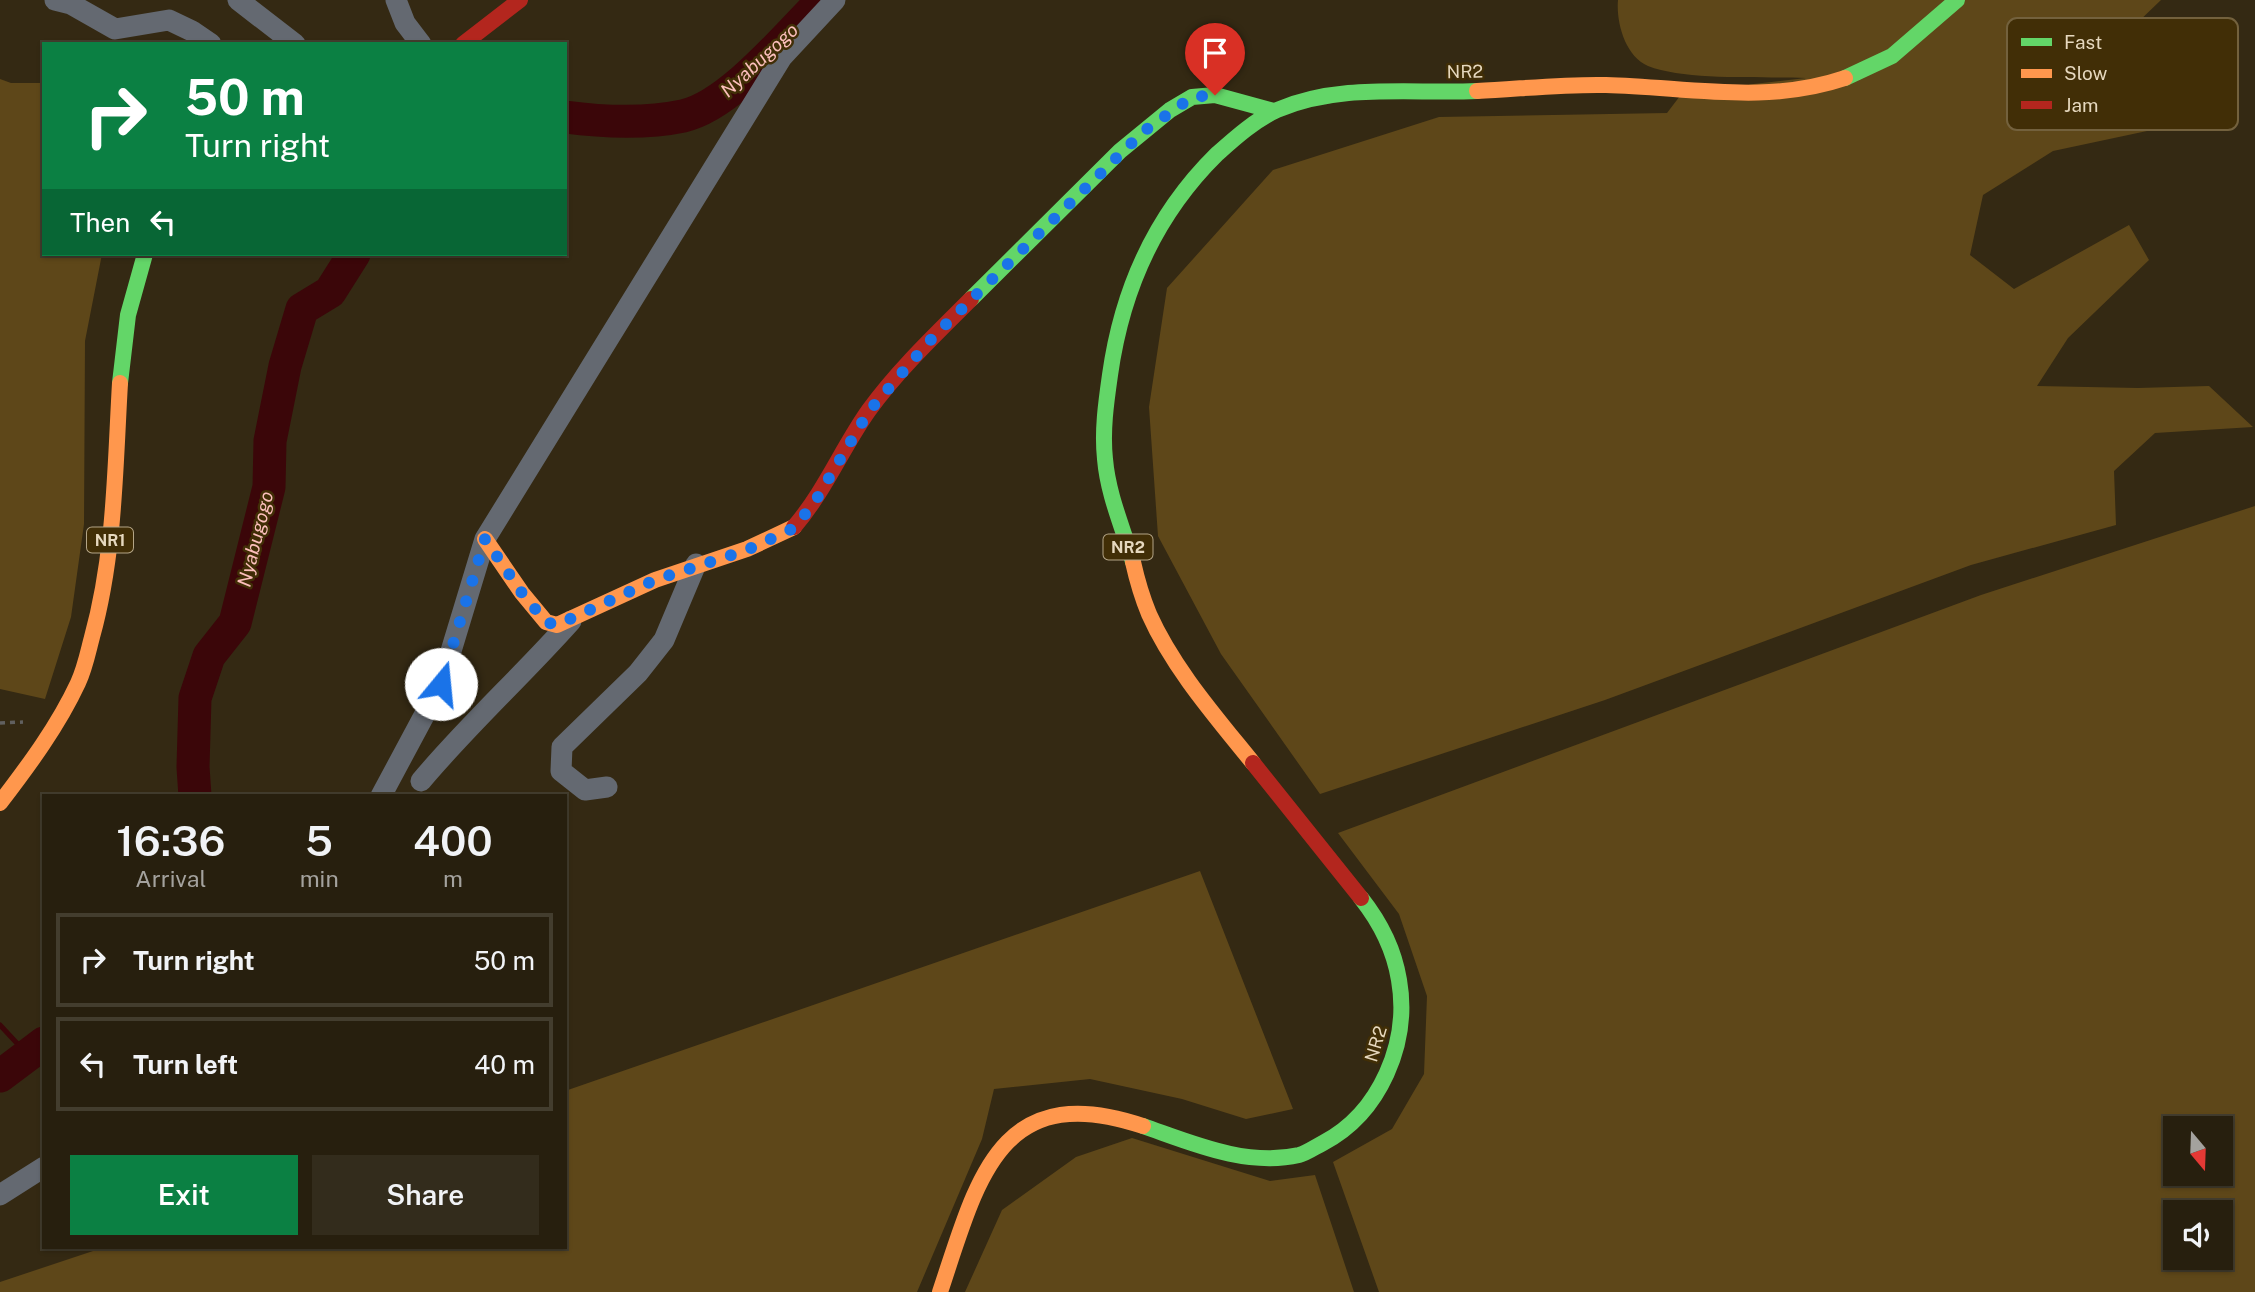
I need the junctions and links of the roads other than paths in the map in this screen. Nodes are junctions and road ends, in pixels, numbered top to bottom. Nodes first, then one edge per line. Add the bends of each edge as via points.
1 (55, 0) edge
2 (238, 0) edge
3 (396, 0) edge
4 (520, 0) edge
5 (835, 0) edge
6 (1957, 0) edge
7 (208, 42) edge
8 (292, 42) edge
9 (419, 42) edge
10 (466, 42) edge
11 (1273, 111) junction
12 (144, 256) edge
13 (485, 539) junction
14 (696, 565) junction
15 (570, 621) junction
16 (421, 781) dead end
17 (607, 787) dead end
18 (382, 794) edge
19 (0, 803) edge
20 (42, 1168) edge
21 (0, 1195) edge
22 (940, 1292) edge

1 - 7 street via 115,29 169,20
2 - 8 street
3 - 9 street
4 - 10 main road
5 - 13 street via 782,57
6 - 11 main road, NR2 / NR2 via 1892,56 1846,77 1798,90 1683,92 1609,85 1376,90 1342,93
11 - 14 main road via 1215,95 1192,97 1144,131 934,336 869,411 803,519 776,538
11 - 22 main road, NR2 / NR2 via 1188,184 1160,219 1140,258 1112,348 1103,421 1106,470 1154,626 1225,725 1367,904 1397,967 1402,1028 1383,1086 1372,1104 1329,1143 1281,1161 1188,1143 1124,1119 1066,1110 1026,1125 986,1168
12 - 19 main road, NR1 via 132,292 122,351 114,505 96,626 79,681 44,743
13 - 15 main road via 546,622
13 - 18 street via 441,684
14 - 15 main road via 599,604
14 - 17 street via 664,640 638,673 562,747 561,771 585,790
15 - 16 street
20 - 21 street

